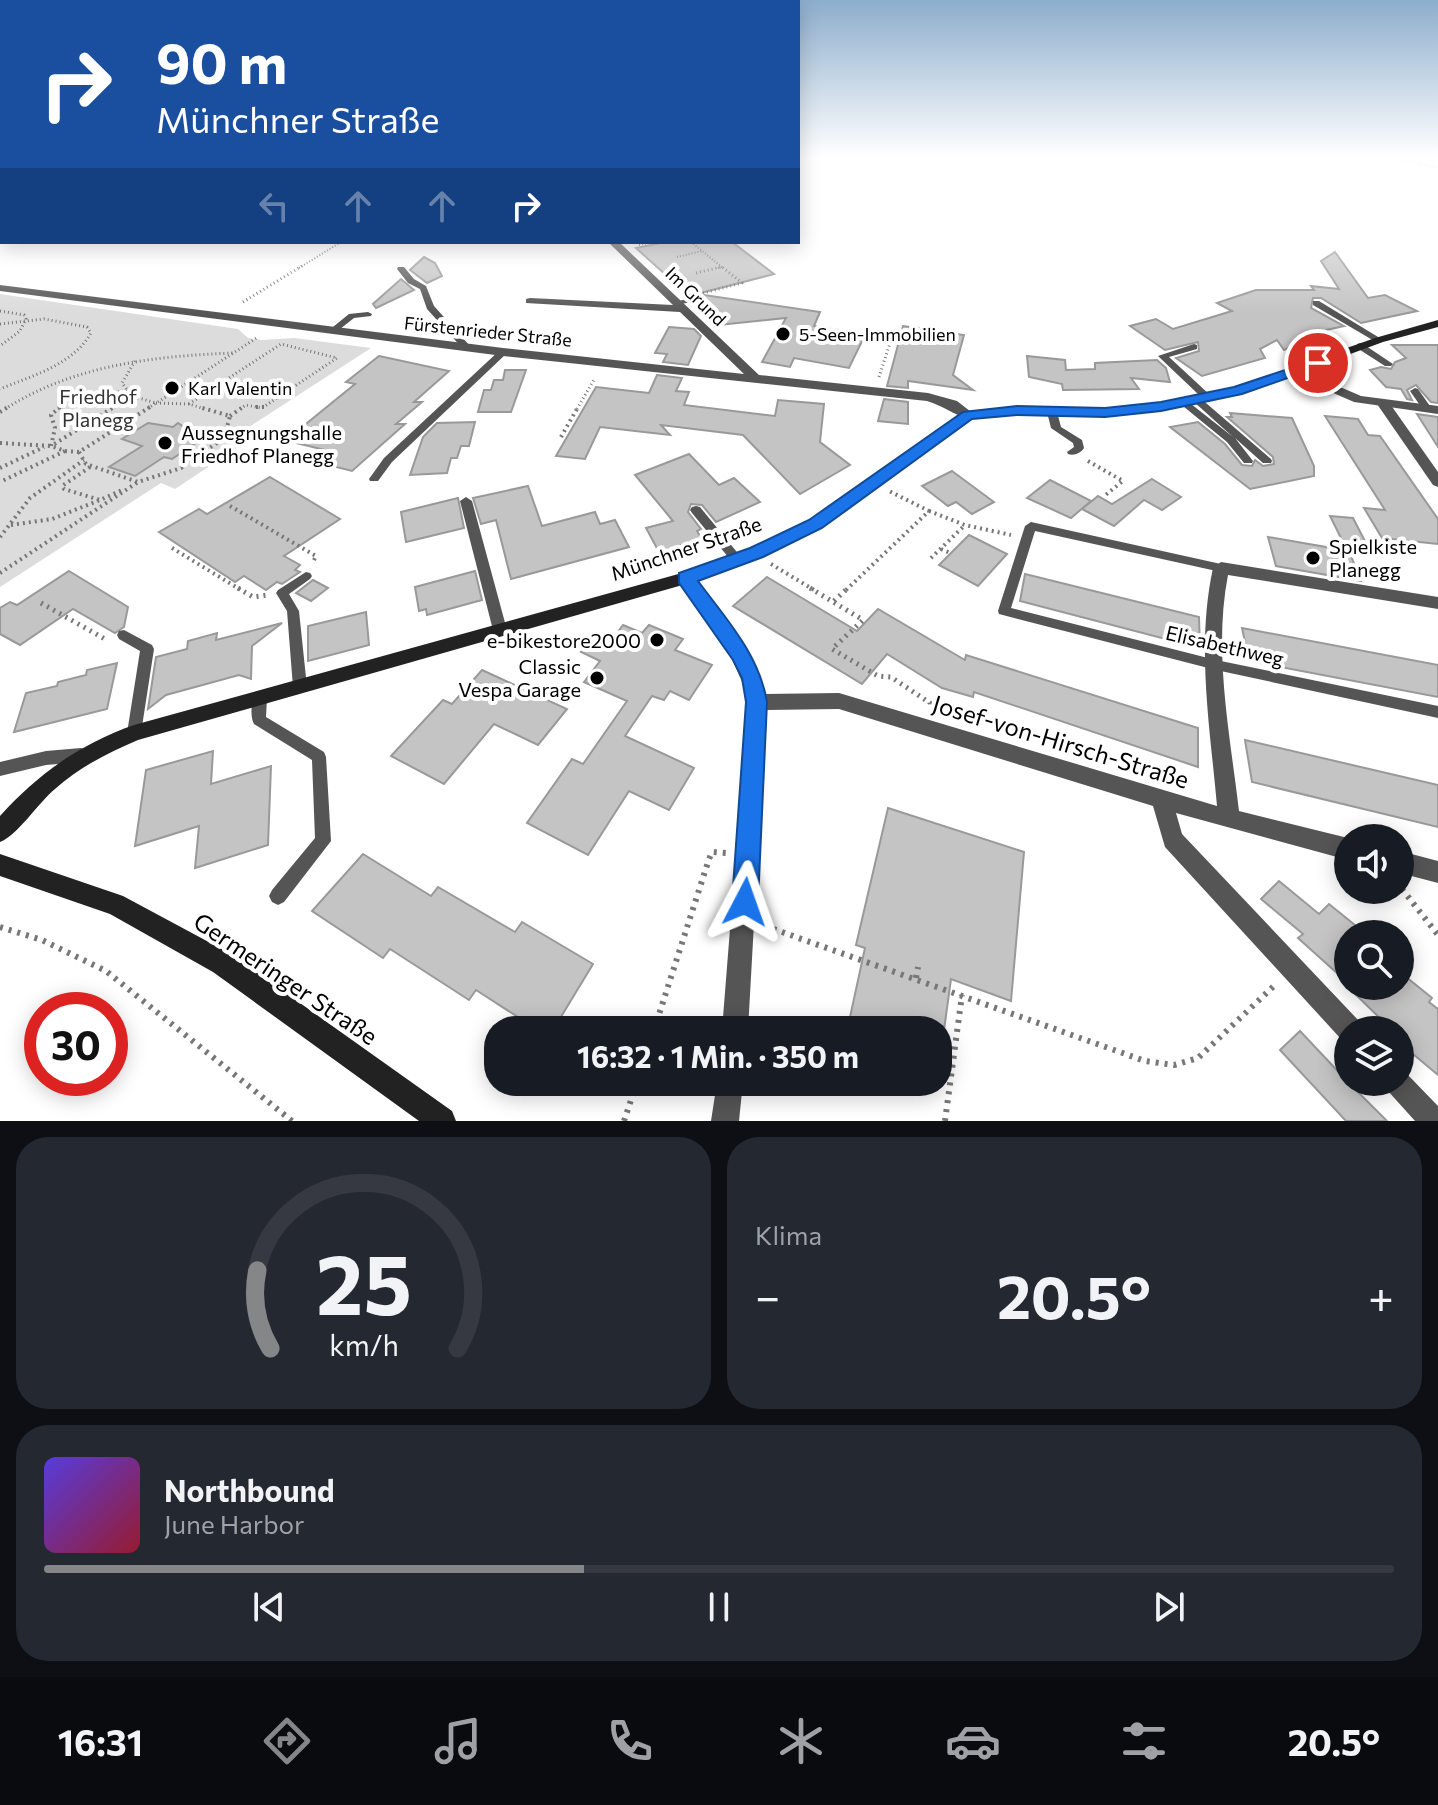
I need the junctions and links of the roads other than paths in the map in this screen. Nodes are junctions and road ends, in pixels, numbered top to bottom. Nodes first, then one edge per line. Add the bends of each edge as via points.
1 (615, 244) edge
2 (401, 269) dead end
3 (0, 288) edge
4 (530, 301) dead end
5 (682, 303) junction
6 (1316, 303) dead end
7 (368, 314) dead end
8 (1438, 323) edge
9 (332, 331) junction
10 (1379, 340) junction
11 (1360, 346) junction
12 (1194, 347) dead end
13 (467, 348) junction
14 (503, 352) junction
15 (1388, 364) dead end
16 (1296, 372) junction
17 (754, 377) junction
18 (1415, 391) dead end
19 (1195, 399) junction
20 (1383, 404) junction
21 (1433, 409) edge
22 (1052, 412) junction
23 (968, 415) junction
24 (1072, 452) road end
25 (1248, 461) dead end
26 (1267, 461) dead end
27 (374, 479) dead end
28 (1438, 482) edge
29 (466, 501) dead end
30 (696, 510) dead end
31 (737, 560) junction
32 (1221, 568) junction
33 (306, 576) road end
34 (686, 578) junction
35 (1438, 603) edge
36 (500, 630) junction
37 (124, 635) road end
38 (1216, 665) junction
39 (300, 687) junction
40 (260, 698) junction
41 (757, 702) junction
42 (1438, 712) edge
43 (134, 733) junction
44 (81, 755) junction
45 (0, 769) edge
46 (1162, 799) junction
47 (1229, 819) junction
48 (0, 832) edge
49 (1334, 845) edge
50 (0, 865) edge
51 (1414, 866) edge
52 (1438, 872) edge
53 (278, 896) dead end
54 (736, 1016) edge
55 (1337, 1016) edge
56 (728, 1096) edge
57 (1410, 1096) edge
58 (442, 1121) edge
59 (725, 1121) edge
60 (1433, 1121) edge

1 - 5 street, Im Grund
2 - 13 lane via 423,288 430,307
3 - 9 street, Fürstenrieder Straße
4 - 5 street
5 - 17 street, Im Grund
6 - 10 lane
7 - 9 lane via 352,316
8 - 10 main road, Münchner Straße
9 - 13 street, Fürstenrieder Straße
10 - 11 main road, Münchner Straße
11 - 15 lane
11 - 16 main road, Münchner Straße
12 - 19 lane via 1162,356 1185,373
13 - 14 street, Fürstenrieder Straße
14 - 17 street, Fürstenrieder Straße
14 - 27 lane
16 - 19 main road, Münchner Straße
16 - 20 street via 1340,394
17 - 23 street, Fürstenrieder Straße via 928,397
18 - 21 lane
19 - 22 main road, Münchner Straße via 1105,412
19 - 25 lane
19 - 26 lane
20 - 21 street
20 - 28 street
22 - 23 main road, Münchner Straße
22 - 24 lane via 1056,428 1078,442
23 - 31 main road, Münchner Straße via 816,524
29 - 36 lane
30 - 31 lane
31 - 34 main road, Münchner Straße
32 - 35 street
32 - 38 street via 1215,586
32 - 38 lane, Elisabethweg via 1031,526 1004,611
33 - 39 lane via 282,593 293,611
34 - 36 main road, Münchner Straße
34 - 41 street via 741,655
36 - 39 main road, Münchner Straße
37 - 43 lane via 147,649
38 - 42 lane, Elisabethweg
38 - 47 street
39 - 40 main road, Münchner Straße
40 - 43 main road, Münchner Straße
40 - 53 lane via 259,720 319,757 323,841
41 - 46 street, Josef-von-Hirsch-Straße via 839,701
41 - 54 street
43 - 44 main road, Münchner Straße
44 - 45 lane
44 - 48 main road, Münchner Straße via 35,792
46 - 47 street, Josef-von-Hirsch-Straße
46 - 55 street via 1173,840
47 - 49 street, Josef-von-Hirsch-Straße
50 - 58 main road, Germeringer Straße via 115,904 222,963
51 - 52 street
56 - 59 street
57 - 60 street

